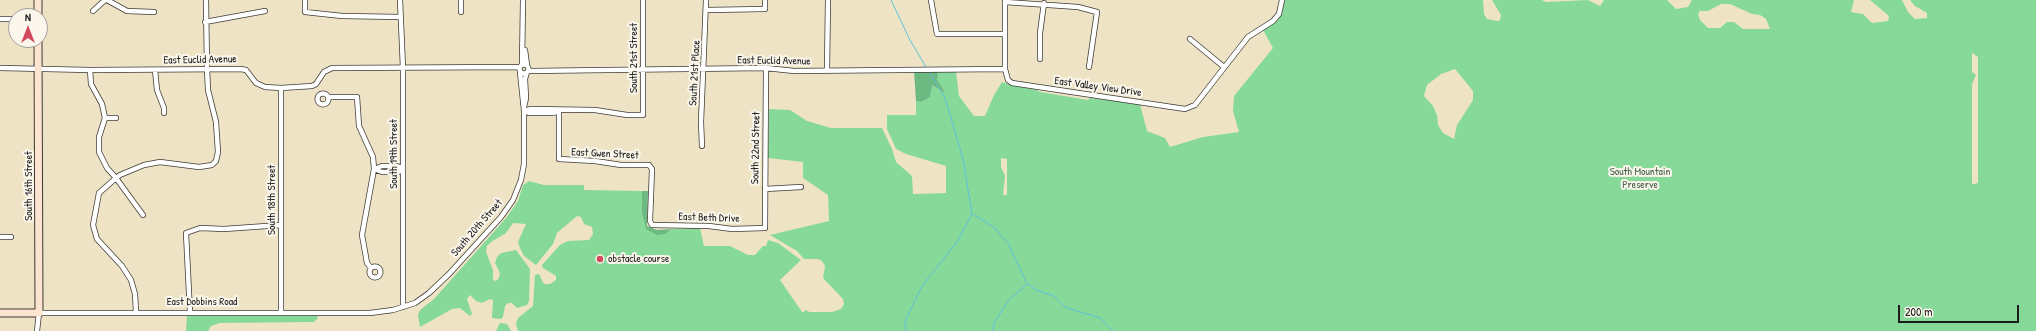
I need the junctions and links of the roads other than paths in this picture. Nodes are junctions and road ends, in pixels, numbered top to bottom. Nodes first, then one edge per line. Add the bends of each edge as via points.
1 (106, 0) edge
2 (206, 0) edge
3 (305, 0) edge
4 (400, 0) edge
5 (461, 0) edge
6 (523, 0) edge
7 (643, 0) edge
8 (706, 0) edge
9 (765, 0) edge
10 (828, 0) edge
11 (931, 0) edge
12 (1282, 0) edge
13 (1005, 1) edge
14 (1044, 3) junction
15 (707, 10) junction
16 (93, 11) dead end
17 (265, 11) dead end
18 (154, 12) dead end
19 (462, 12) dead end
20 (400, 17) junction
21 (205, 22) junction
22 (1005, 34) junction
23 (1190, 39) dead end
24 (38, 48) edge
25 (1040, 59) dead end
26 (1089, 67) dead end
27 (1224, 67) junction
28 (0, 68) edge
29 (37, 68) junction
30 (403, 68) junction
31 (766, 68) junction
32 (207, 69) junction
33 (524, 69) junction
34 (704, 69) junction
35 (1005, 69) junction
36 (90, 70) junction
37 (155, 70) junction
38 (643, 70) junction
39 (828, 70) junction
40 (282, 88) junction
41 (328, 97) dead end
42 (524, 111) junction
43 (559, 111) junction
44 (164, 113) dead end
45 (105, 118) junction
46 (116, 118) dead end
47 (702, 146) dead end
48 (374, 169) junction
49 (403, 169) junction
50 (116, 178) junction
51 (800, 187) dead end
52 (765, 189) junction
53 (143, 215) dead end
54 (281, 225) junction
55 (652, 225) joint
56 (765, 228) joint
57 (0, 237) edge
58 (11, 238) dead end
59 (371, 268) dead end
60 (403, 308) junction
61 (136, 312) junction
62 (281, 312) junction
63 (0, 313) edge
64 (39, 313) junction
65 (190, 313) junction
66 (37, 331) edge

1 - 16 street
1 - 18 street via 127,11
2 - 21 street
3 - 20 street via 306,12 342,16
4 - 20 street, South 19th Street
5 - 19 street
6 - 33 street, South 20th Street
7 - 38 street, South 21st Street
8 - 15 street, South 21st Place
9 - 15 street via 765,9
10 - 39 street
11 - 22 street via 937,34
12 - 27 street via 1279,14 1273,21 1248,37
13 - 14 street
13 - 22 street
14 - 25 street
14 - 26 street via 1097,12
15 - 34 street, South 21st Place
17 - 21 street
20 - 30 street, South 19th Street
21 - 32 street
22 - 35 street
23 - 27 street
24 - 29 main road, South 16th Street
27 - 35 street, East Valley View Drive via 1195,105 1185,109 1018,84 1008,80
28 - 29 street, East Euclid Avenue
29 - 36 street, East Euclid Avenue
29 - 64 main road, South 16th Street via 40,102
30 - 33 street, East Euclid Avenue
30 - 40 street, East Euclid Avenue via 332,68 324,72 312,86
30 - 49 street, South 19th Street
31 - 34 street, East Euclid Avenue
31 - 39 street, East Euclid Avenue via 786,71
31 - 52 street, South 22nd Street
32 - 37 street, East Euclid Avenue
32 - 40 street, East Euclid Avenue via 246,70 256,83 265,87
32 - 50 street via 208,90 216,122 216,161 212,165 199,167 178,163 152,164 130,170
33 - 38 street, East Euclid Avenue
33 - 42 street, South 20th Street
34 - 38 street, East Euclid Avenue
34 - 47 street, South 21st Place
35 - 39 street, East Euclid Avenue
36 - 37 street, East Euclid Avenue
36 - 45 street via 91,84 102,104
37 - 44 street via 157,90
38 - 43 street, South 21st Street via 643,115 595,110
40 - 54 street, South 18th Street
41 - 48 street via 357,97 359,126 372,152
42 - 43 street
42 - 60 street, South 20th Street via 523,168 513,200 438,284 422,298
43 - 55 street, East Gwen Street via 559,159 649,165 652,168
45 - 46 street
45 - 50 street via 99,137 99,152 107,168
48 - 49 street via 382,172 397,166
48 - 59 street via 362,229 367,263
49 - 60 street, South 19th Street
50 - 53 street
50 - 61 street via 99,193 93,224 97,239 122,266 131,280
51 - 52 street
52 - 56 street, South 22nd Street
54 - 62 street, South 18th Street
54 - 65 street via 200,228 186,233
55 - 56 street, East Beth Drive
57 - 58 street
60 - 62 street, East Dobbins Road via 370,313
61 - 64 street, East Dobbins Road
61 - 65 street, East Dobbins Road
62 - 65 street, East Dobbins Road
63 - 64 main road, East Dobbins Road
64 - 66 street, South 16th Street

